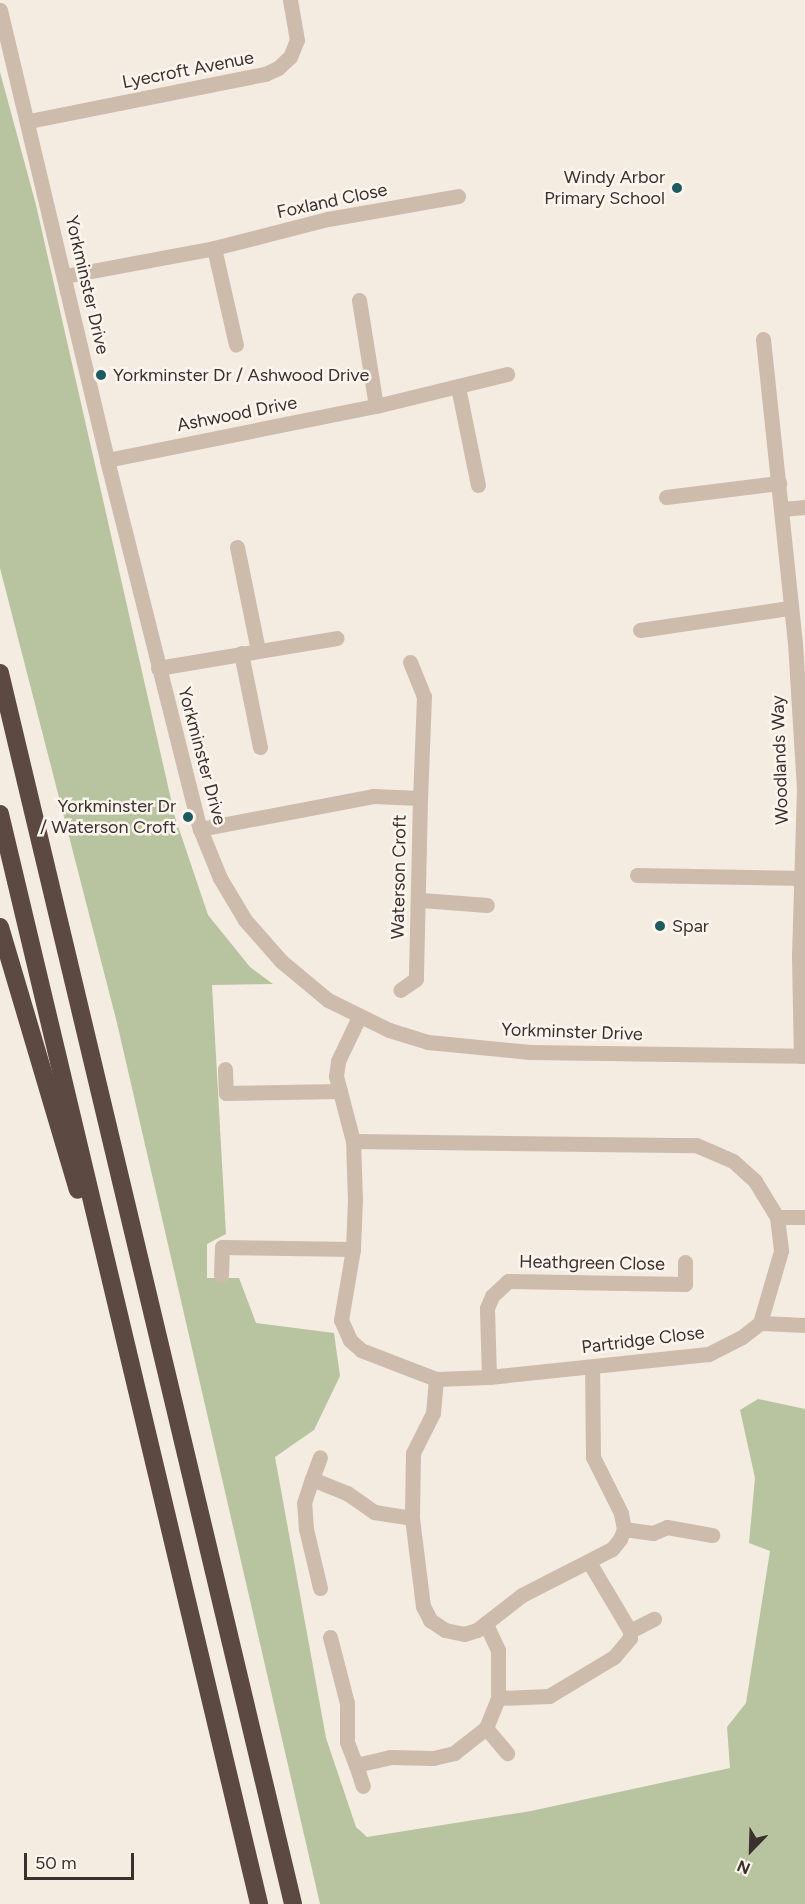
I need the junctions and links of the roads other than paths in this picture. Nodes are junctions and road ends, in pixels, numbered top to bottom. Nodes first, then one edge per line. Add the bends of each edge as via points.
1 (290, 0) edge
2 (0, 10) edge
3 (29, 121) junction
4 (458, 196) dead end
5 (214, 248) junction
6 (65, 276) junction
7 (359, 300) dead end
8 (763, 339) dead end
9 (236, 345) dead end
10 (507, 374) dead end
11 (458, 387) junction
12 (376, 406) junction
13 (107, 460) junction
14 (779, 483) junction
15 (478, 485) dead end
16 (666, 497) dead end
17 (805, 507) edge
18 (782, 509) junction
19 (237, 547) dead end
20 (789, 608) junction
21 (639, 630) dead end
22 (338, 638) dead end
23 (800, 642) edge
24 (258, 650) junction
25 (241, 653) junction
26 (410, 662) dead end
27 (158, 668) junction
28 (0, 673) edge
29 (0, 682) edge
30 (11, 717) junction
31 (260, 747) dead end
32 (804, 788) edge
33 (420, 798) junction
34 (0, 814) edge
35 (200, 830) junction
36 (637, 875) dead end
37 (803, 878) edge
38 (421, 900) junction
39 (487, 905) dead end
40 (0, 927) edge
41 (400, 990) dead end
42 (359, 1017) junction
43 (803, 1056) edge
44 (225, 1069) dead end
45 (340, 1091) junction
46 (353, 1141) junction
47 (777, 1217) junction
48 (805, 1217) edge
49 (353, 1249) junction
50 (685, 1262) dead end
51 (106, 1268) junction
52 (221, 1275) dead end
53 (760, 1323) junction
54 (805, 1325) edge
55 (592, 1367) junction
56 (489, 1377) junction
57 (436, 1379) junction
58 (320, 1457) dead end
59 (312, 1479) junction
60 (412, 1518) junction
61 (624, 1529) junction
62 (712, 1535) dead end
63 (589, 1562) junction
64 (320, 1588) dead end
65 (654, 1619) dead end
66 (486, 1624) junction
67 (630, 1631) junction
68 (330, 1637) dead end
69 (498, 1698) junction
70 (486, 1728) junction
71 (507, 1753) dead end
72 (356, 1765) junction
73 (363, 1786) dead end
74 (259, 1904) edge
75 (293, 1904) edge

1 - 3 street, Lyecroft Avenue via 297,28 294,50 278,68 265,74
2 - 3 street, Yorkminster Drive
3 - 6 street, Yorkminster Drive
4 - 5 street, Foxland Close via 328,219
5 - 6 street, Foxland Close
5 - 9 street
6 - 13 street, Yorkminster Drive
7 - 12 street
8 - 14 street, Woodlands Way
10 - 11 street, Ashwood Drive
11 - 12 street, Ashwood Drive
11 - 15 street
12 - 13 street, Ashwood Drive
13 - 27 street, Yorkminster Drive
14 - 16 street
14 - 18 street, Woodlands Way
17 - 18 street
18 - 20 street, Woodlands Way
19 - 24 street
20 - 21 street
20 - 23 street, Woodlands Way
22 - 24 street
23 - 32 street, Woodlands Way
24 - 25 street
25 - 27 street
25 - 31 street
26 - 33 street via 424,696
27 - 35 street, Yorkminster Drive
28 - 30 highway
29 - 30 highway
30 - 75 highway
32 - 37 street, Woodlands Way
33 - 35 street, Waterson Croft via 373,796
33 - 38 street, Waterson Croft
34 - 51 highway
35 - 42 street, Yorkminster Drive via 220,878 261,939 303,981
36 - 37 street
37 - 43 street, Woodlands Way
38 - 39 street
38 - 41 street, Waterson Croft via 416,979
40 - 51 highway via 62,1146
42 - 43 street, Yorkminster Drive via 428,1042 471,1048
42 - 45 street via 338,1061
44 - 45 street via 226,1093
45 - 46 street
46 - 47 street via 696,1145 733,1161 755,1181
46 - 49 street
47 - 48 street
47 - 53 street via 781,1251
49 - 52 street via 222,1247
49 - 57 street, Partridge Close via 342,1320 350,1340 361,1350
50 - 56 street, Heathgreen Close via 685,1284 508,1281 492,1296 487,1308
51 - 74 highway
53 - 54 street
53 - 55 street, Partridge Close via 708,1354
55 - 56 street, Partridge Close
55 - 61 street via 593,1457 621,1513
56 - 57 street, Partridge Close
57 - 60 street via 433,1413 413,1453
58 - 59 street
59 - 60 street via 347,1493 374,1512
59 - 64 street via 304,1511
60 - 66 street via 423,1606 430,1620 445,1630 464,1634
61 - 62 street via 653,1533 667,1527
61 - 63 street via 612,1549
63 - 66 street via 522,1595
63 - 67 street
65 - 67 street
66 - 69 street via 498,1650
67 - 69 street via 630,1638 614,1657 549,1696
68 - 72 street via 347,1703 346,1742
69 - 70 street
70 - 71 street
70 - 72 street via 454,1753 433,1758 390,1757
72 - 73 street

